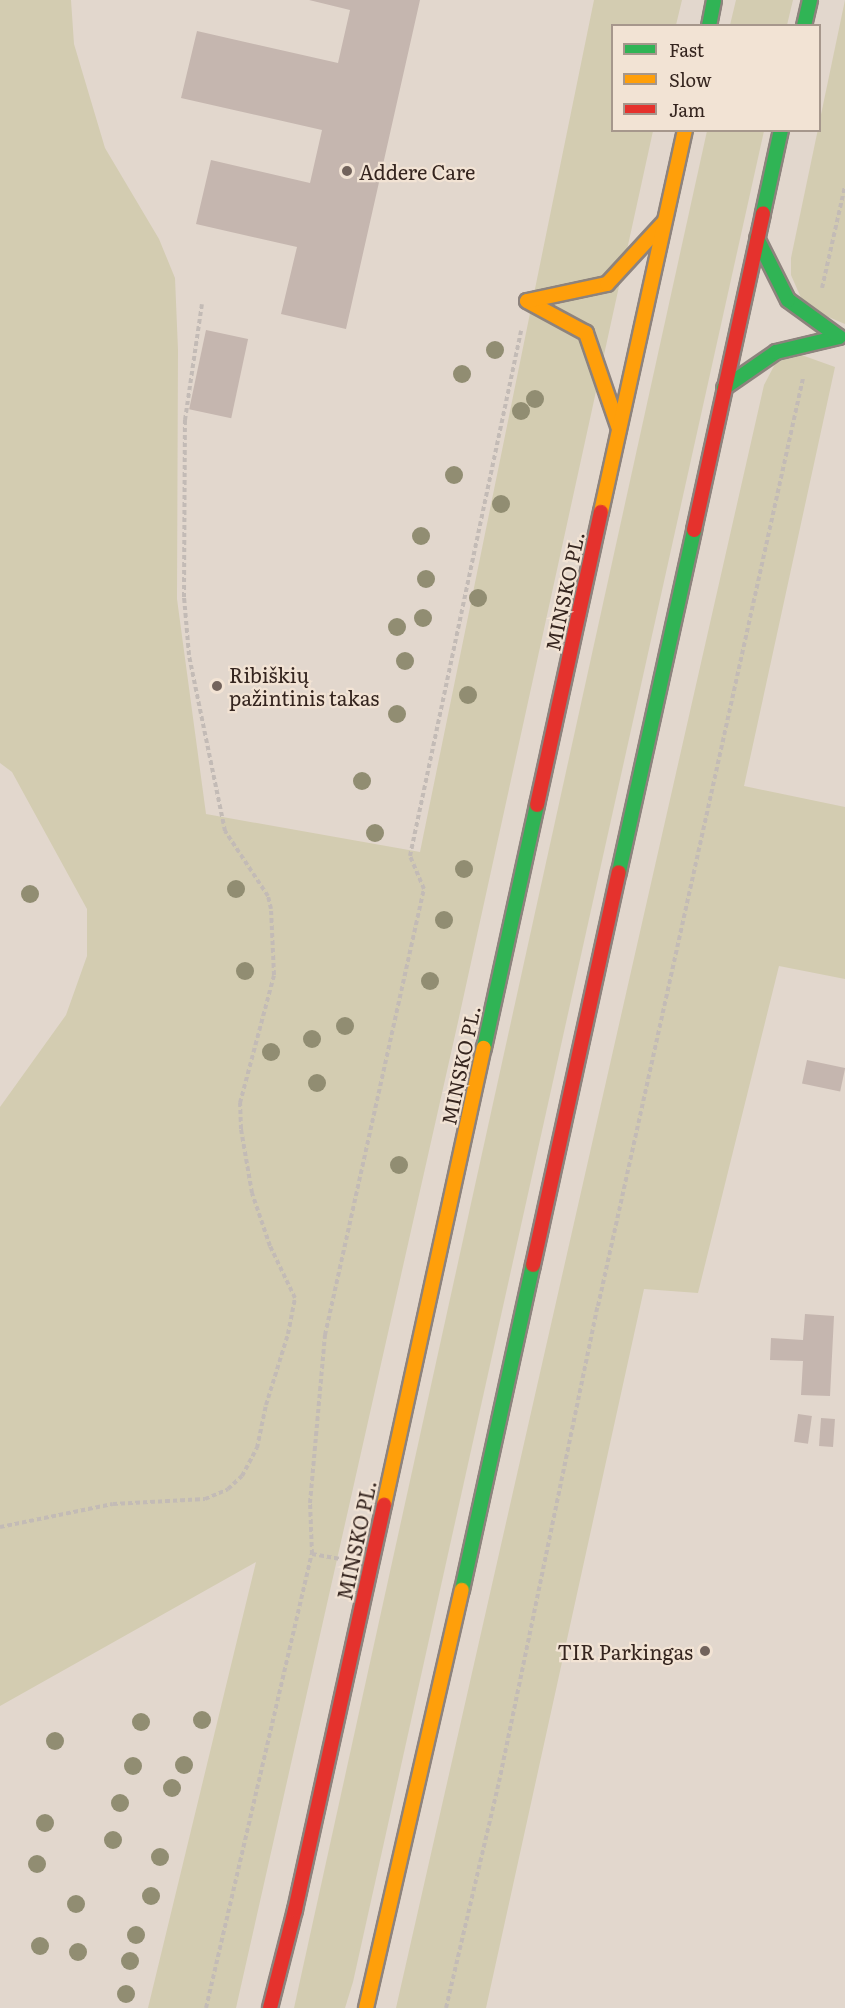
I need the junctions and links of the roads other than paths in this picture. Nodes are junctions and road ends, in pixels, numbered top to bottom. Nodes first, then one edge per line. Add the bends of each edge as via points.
1 (714, 0) edge
2 (810, 0) edge
3 (709, 24) edge
4 (804, 24) edge
5 (686, 132) edge
6 (781, 132) edge
7 (666, 220) junction
8 (757, 238) junction
9 (724, 388) junction
10 (620, 429) junction
11 (270, 2008) edge
12 (366, 2008) edge

1 - 3 highway
2 - 4 highway
5 - 7 highway, MINSKO PL.
6 - 8 highway
7 - 10 highway, MINSKO PL.
7 - 10 highway via 607,284 527,301 586,333
8 - 9 highway
8 - 9 highway via 788,300 839,337 776,352
9 - 12 highway via 435,1713
10 - 11 highway, MINSKO PL. via 298,1898

